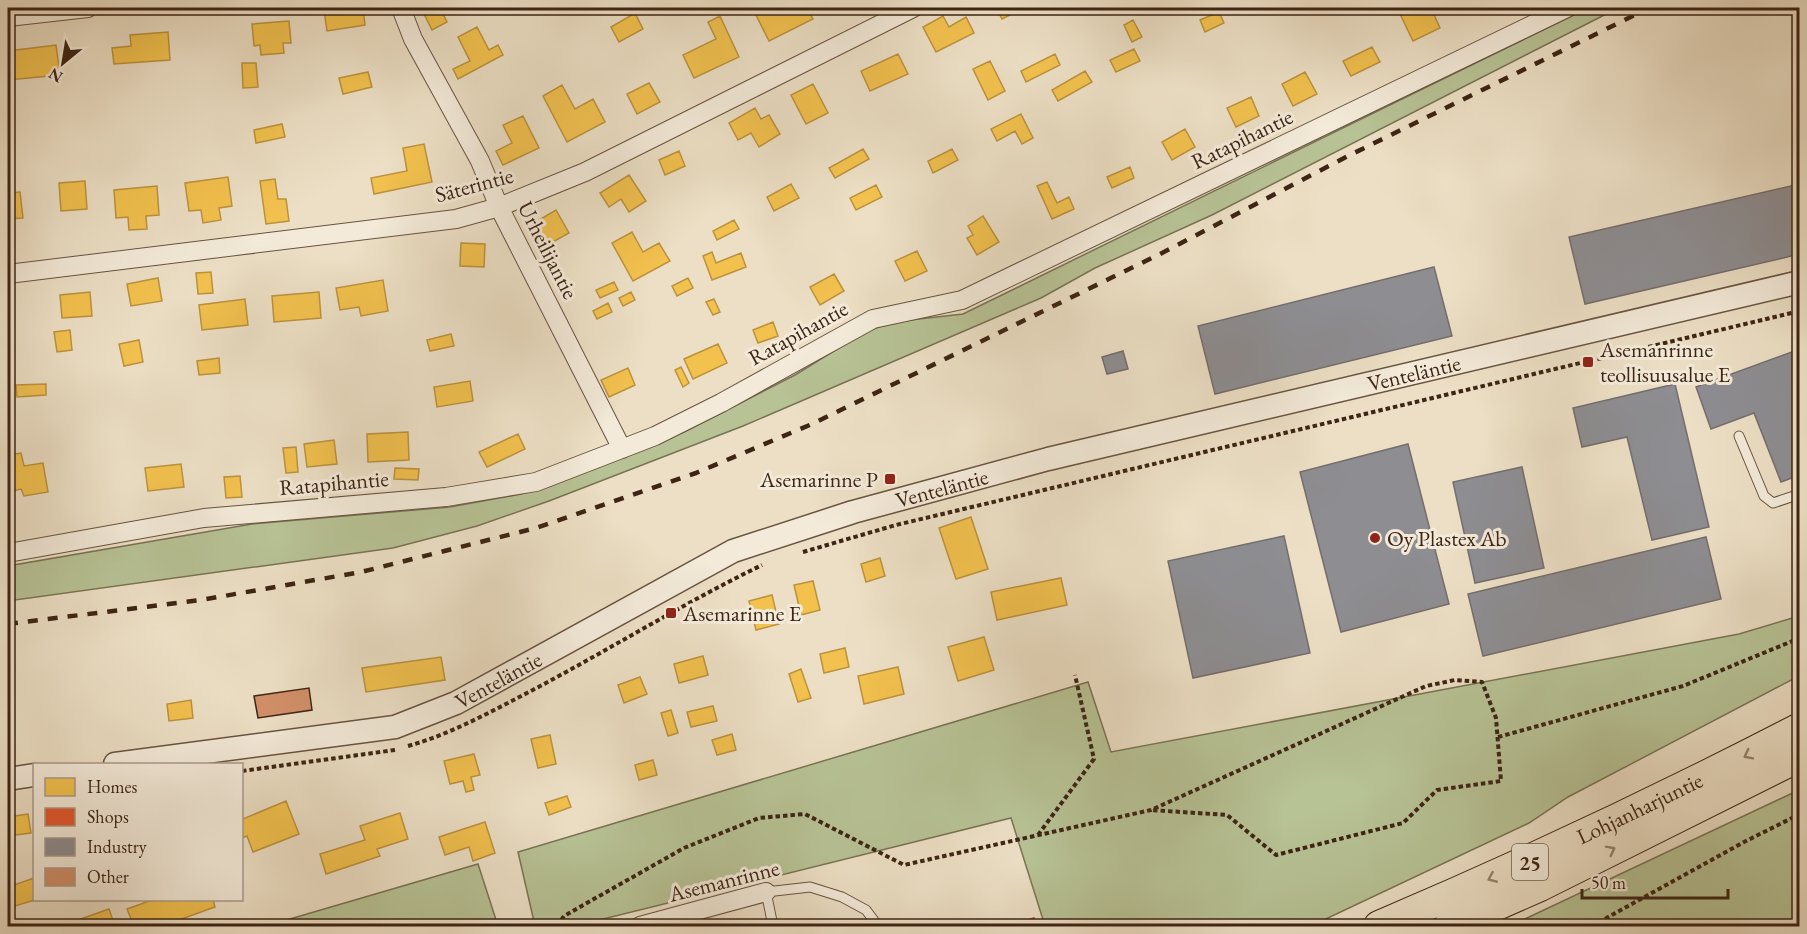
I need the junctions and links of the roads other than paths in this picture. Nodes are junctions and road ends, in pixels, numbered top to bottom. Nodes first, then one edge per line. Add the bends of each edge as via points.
1 (88, 8) edge
2 (402, 8) edge
3 (913, 8) edge
4 (1567, 8) edge
5 (8, 17) edge
6 (499, 207) junction
7 (8, 274) edge
8 (1800, 282) edge
9 (1739, 436) dead end
10 (622, 449) junction
11 (1800, 494) edge
12 (8, 553) edge
13 (1800, 728) edge
14 (1800, 756) edge
15 (130, 763) edge
16 (33, 775) edge
17 (8, 779) edge
18 (766, 892) junction
19 (640, 927) edge
20 (773, 927) edge
21 (878, 927) edge
22 (1379, 927) edge
23 (1449, 927) edge

1 - 5 street
2 - 6 street, Urheilijantie via 413,39 480,161
3 - 6 street, Säterintie via 585,172
4 - 10 street, Ratapihantie via 962,300 873,319 721,403
6 - 7 street, Säterintie via 456,219
6 - 10 street, Urheilijantie
8 - 15 street, Venteläntie via 1048,459 853,512 733,551 456,703 395,727
9 - 11 lane via 1764,496 1773,503
10 - 12 street, Ratapihantie via 536,482 446,497 204,518
13 -> 22 highway, Lohjanharjuntie / 25 via 1529,862
23 -> 14 highway, Lohjanharjuntie / 25
16 - 17 street
18 - 19 street, Asemanrinne
18 - 20 lane
18 - 21 lane, Asemanrinne via 810,886 866,910

